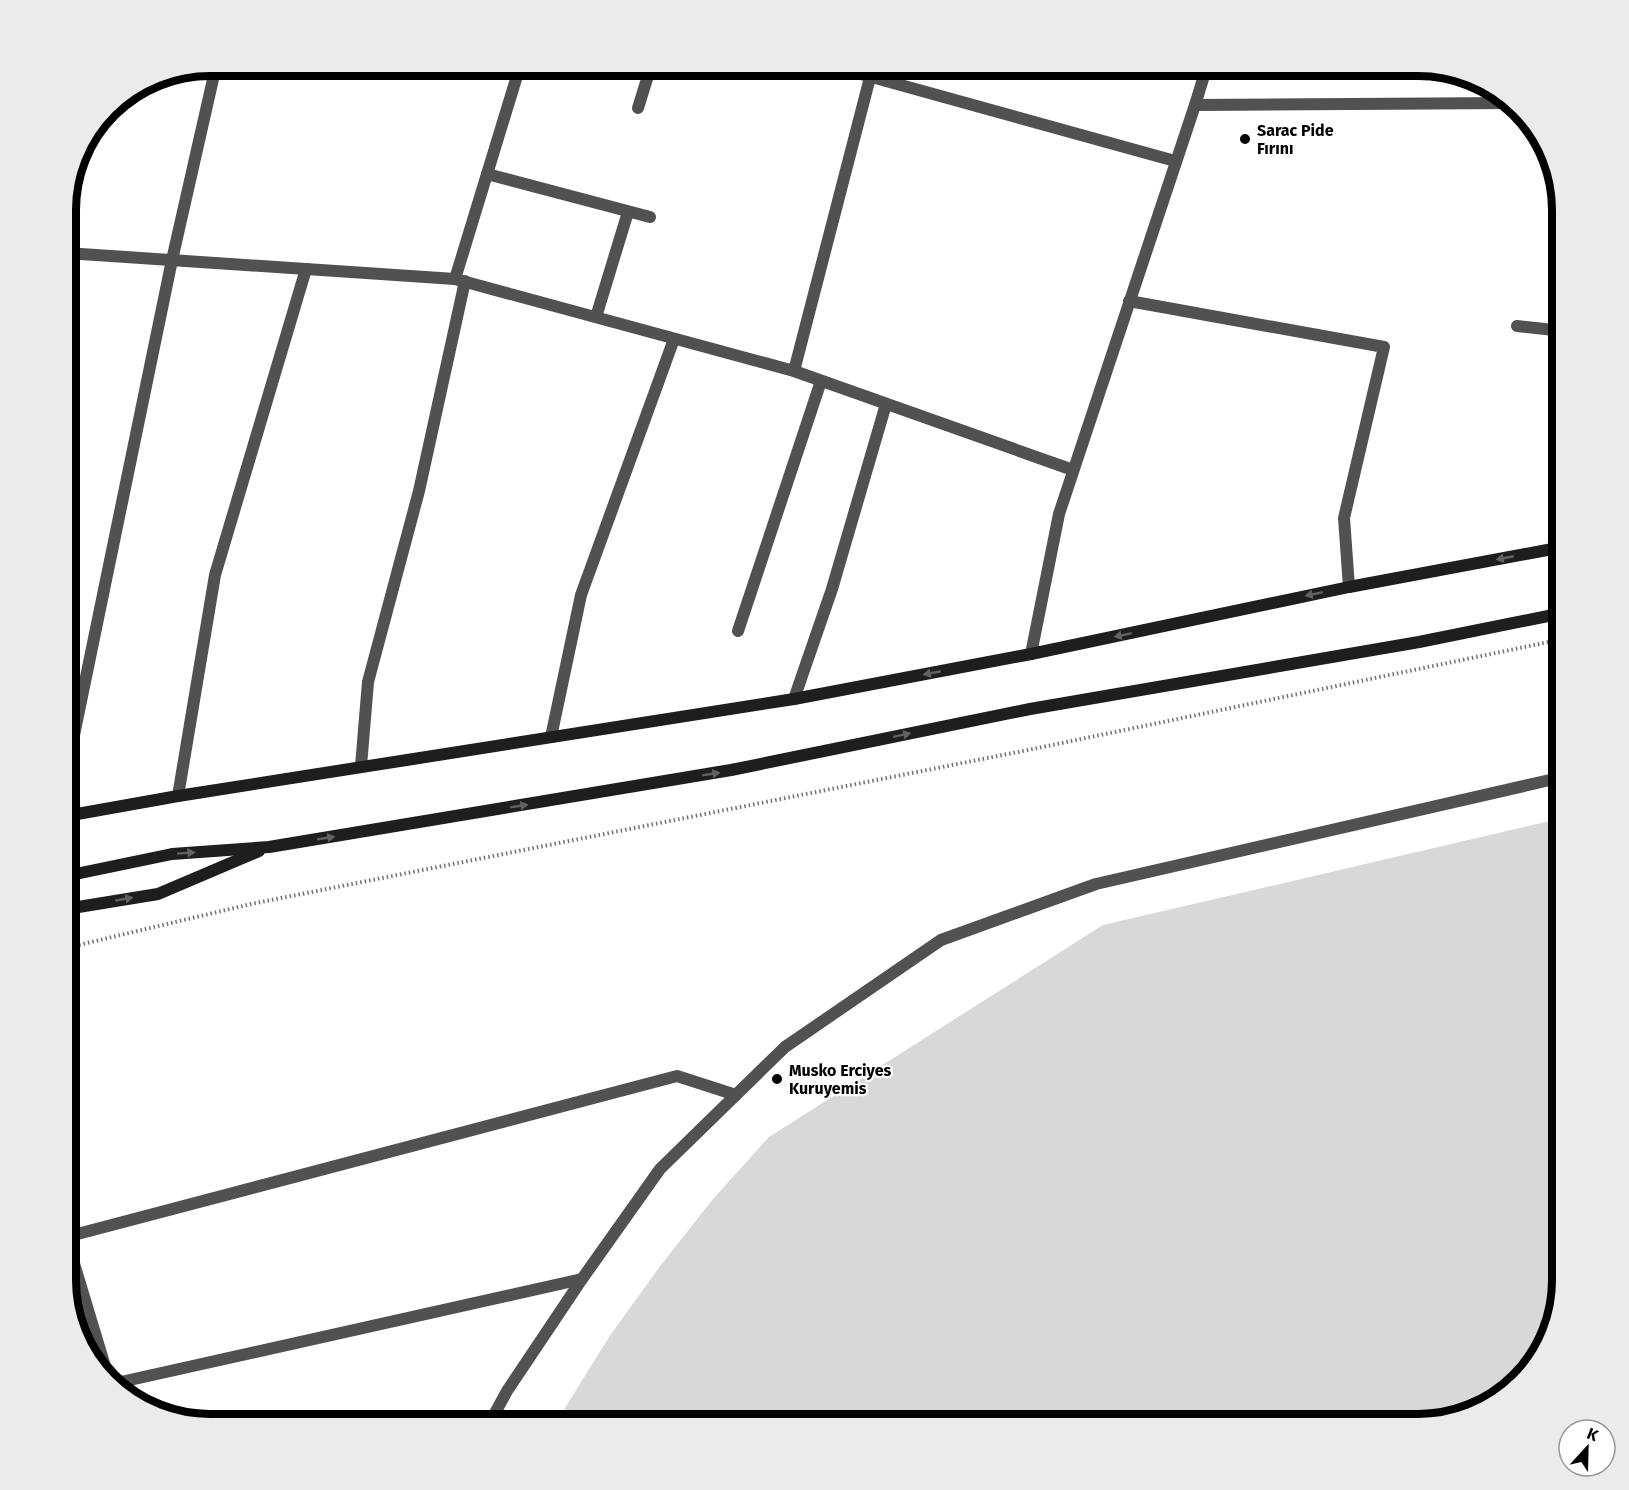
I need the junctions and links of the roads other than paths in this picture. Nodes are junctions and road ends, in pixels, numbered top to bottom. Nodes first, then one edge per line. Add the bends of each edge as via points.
1 (870, 76) edge
2 (886, 76) edge
3 (1205, 76) edge
4 (214, 77) edge
5 (517, 77) edge
6 (648, 77) edge
7 (1498, 103) edge
8 (1195, 105) junction
9 (638, 108) dead end
10 (1175, 161) junction
11 (487, 174) junction
12 (628, 212) junction
13 (650, 217) dead end
14 (77, 254) edge
15 (172, 260) junction
16 (306, 269) junction
17 (460, 280) junction
18 (1129, 301) junction
19 (596, 317) junction
20 (1517, 326) dead end
21 (1552, 330) edge
22 (674, 339) junction
23 (794, 371) junction
24 (821, 381) junction
25 (886, 404) junction
26 (1073, 470) junction
27 (1552, 549) edge
28 (1349, 587) junction
29 (1552, 615) edge
30 (738, 631) dead end
31 (1031, 654) junction
32 (794, 699) junction
33 (77, 721) edge
34 (551, 737) junction
35 (361, 766) junction
36 (1552, 780) edge
37 (178, 796) junction
38 (77, 814) edge
39 (268, 847) junction
40 (77, 874) edge
41 (77, 907) edge
42 (736, 1095) junction
43 (77, 1234) edge
44 (77, 1273) edge
45 (582, 1279) junction
46 (104, 1360) edge
47 (124, 1381) edge
48 (494, 1414) edge

1 - 23 street
2 - 10 street
3 - 8 street
4 - 15 street
5 - 11 street
6 - 9 street
7 - 8 street
8 - 10 street
10 - 18 street
11 - 12 street
11 - 17 street
12 - 13 street
12 - 19 street
14 - 15 street
15 - 16 street
15 - 33 street
16 - 17 street
16 - 37 street via 215,575
17 - 19 street
17 - 35 street via 419,491 368,682
18 - 26 street
18 - 28 street via 1384,347 1344,518
19 - 22 street
20 - 21 street
22 - 23 street
22 - 34 street via 581,595
23 - 24 street
24 - 25 street
24 - 30 street
25 - 26 street
25 - 32 street via 832,589
26 - 31 street via 1059,514
27 -> 28 main road
28 -> 31 main road
39 -> 29 main road via 731,770 1030,709
31 -> 32 main road
32 - 34 main road
34 - 35 main road
35 - 37 main road
36 - 42 street via 1096,884 941,940 785,1047
37 - 38 main road
40 -> 39 main road via 172,854
41 -> 39 main road via 158,894
42 - 43 street via 677,1076
42 - 45 street via 660,1169
44 - 46 street
45 - 47 street
45 - 48 street

